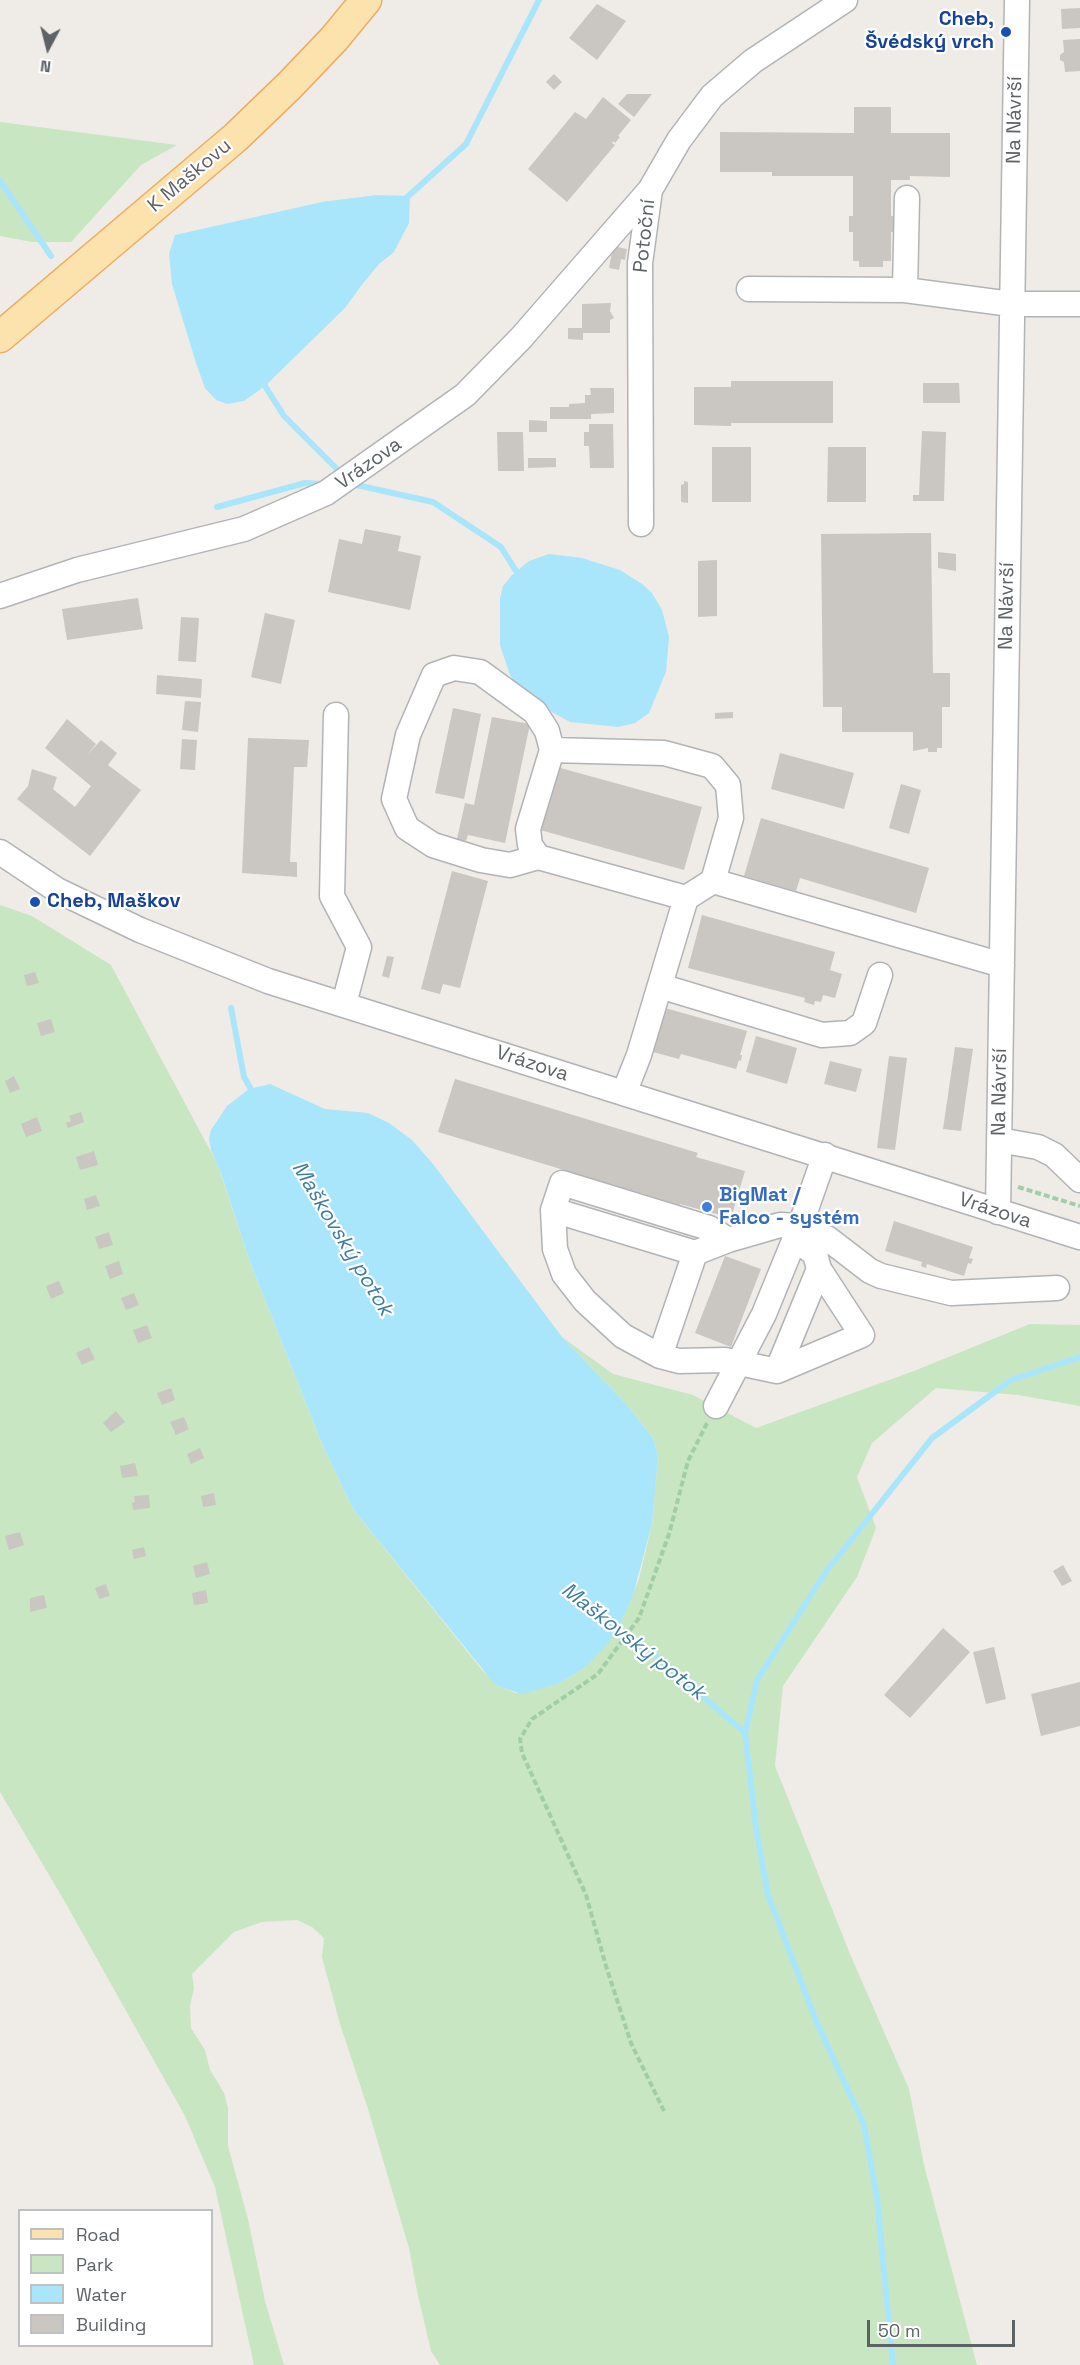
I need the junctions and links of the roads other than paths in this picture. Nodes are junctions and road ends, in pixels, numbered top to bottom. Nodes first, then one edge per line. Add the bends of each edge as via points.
1 (366, 0) edge
2 (845, 0) edge
3 (1017, 0) edge
4 (650, 190) junction
5 (907, 198) dead end
6 (749, 289) dead end
7 (905, 290) junction
8 (1011, 304) junction
9 (1080, 304) edge
10 (0, 337) edge
11 (640, 524) dead end
12 (0, 596) edge
13 (336, 715) dead end
14 (552, 750) junction
15 (0, 852) edge
16 (538, 857) junction
17 (713, 881) junction
18 (686, 897) junction
19 (1002, 965) junction
20 (880, 975) dead end
21 (660, 986) junction
22 (344, 1004) junction
23 (624, 1093) junction
24 (999, 1140) junction
25 (825, 1155) junction
26 (1080, 1180) edge
27 (554, 1210) junction
28 (998, 1212) junction
29 (797, 1232) junction
30 (1080, 1237) edge
31 (728, 1239) junction
32 (695, 1252) junction
33 (819, 1269) junction
34 (1056, 1288) dead end
35 (660, 1356) junction
36 (739, 1364) junction
37 (777, 1371) junction
38 (716, 1406) road end

1 - 10 main road, K Maškovu via 304,71 236,137
2 - 4 street, Potoční via 753,61 712,96 679,140
3 - 8 street, Na Návrší
4 - 11 street, Potoční via 640,263
4 - 12 street, Vrázova via 521,338 465,395 326,493 244,529 77,570
5 - 7 street
6 - 7 street
7 - 8 street
8 - 9 street
8 - 19 street, Na Návrší
13 - 22 street via 332,896 359,946
14 - 16 street via 528,829 530,845
14 - 16 street via 547,731 535,712 480,672 454,668 434,675 408,735 394,799 407,828 433,845 510,865
14 - 17 street via 664,753 712,766 728,785 731,818
15 - 22 street, Vrázova via 57,890 140,930 268,981
16 - 18 street
17 - 18 street
17 - 19 street
18 - 21 street
19 - 24 street, Na Návrší
20 - 21 street via 864,1023 850,1033 822,1035
21 - 23 street
22 - 23 street, Vrázova
23 - 25 street, Vrázova
24 - 26 street via 1038,1147 1054,1155
24 - 28 street, Na Návrší
25 - 28 street, Vrázova
25 - 29 street
27 - 31 street via 562,1184 709,1228
27 - 32 street
27 - 35 street via 555,1249 564,1274 623,1336
28 - 30 street, Vrázova
29 - 31 street via 780,1225
29 - 33 street via 815,1254
29 - 34 street via 827,1238 881,1276 951,1293
29 - 36 street
31 - 32 street
32 - 35 street
33 - 37 street
33 - 37 street via 862,1335
35 - 36 street
36 - 37 street
36 - 38 street

